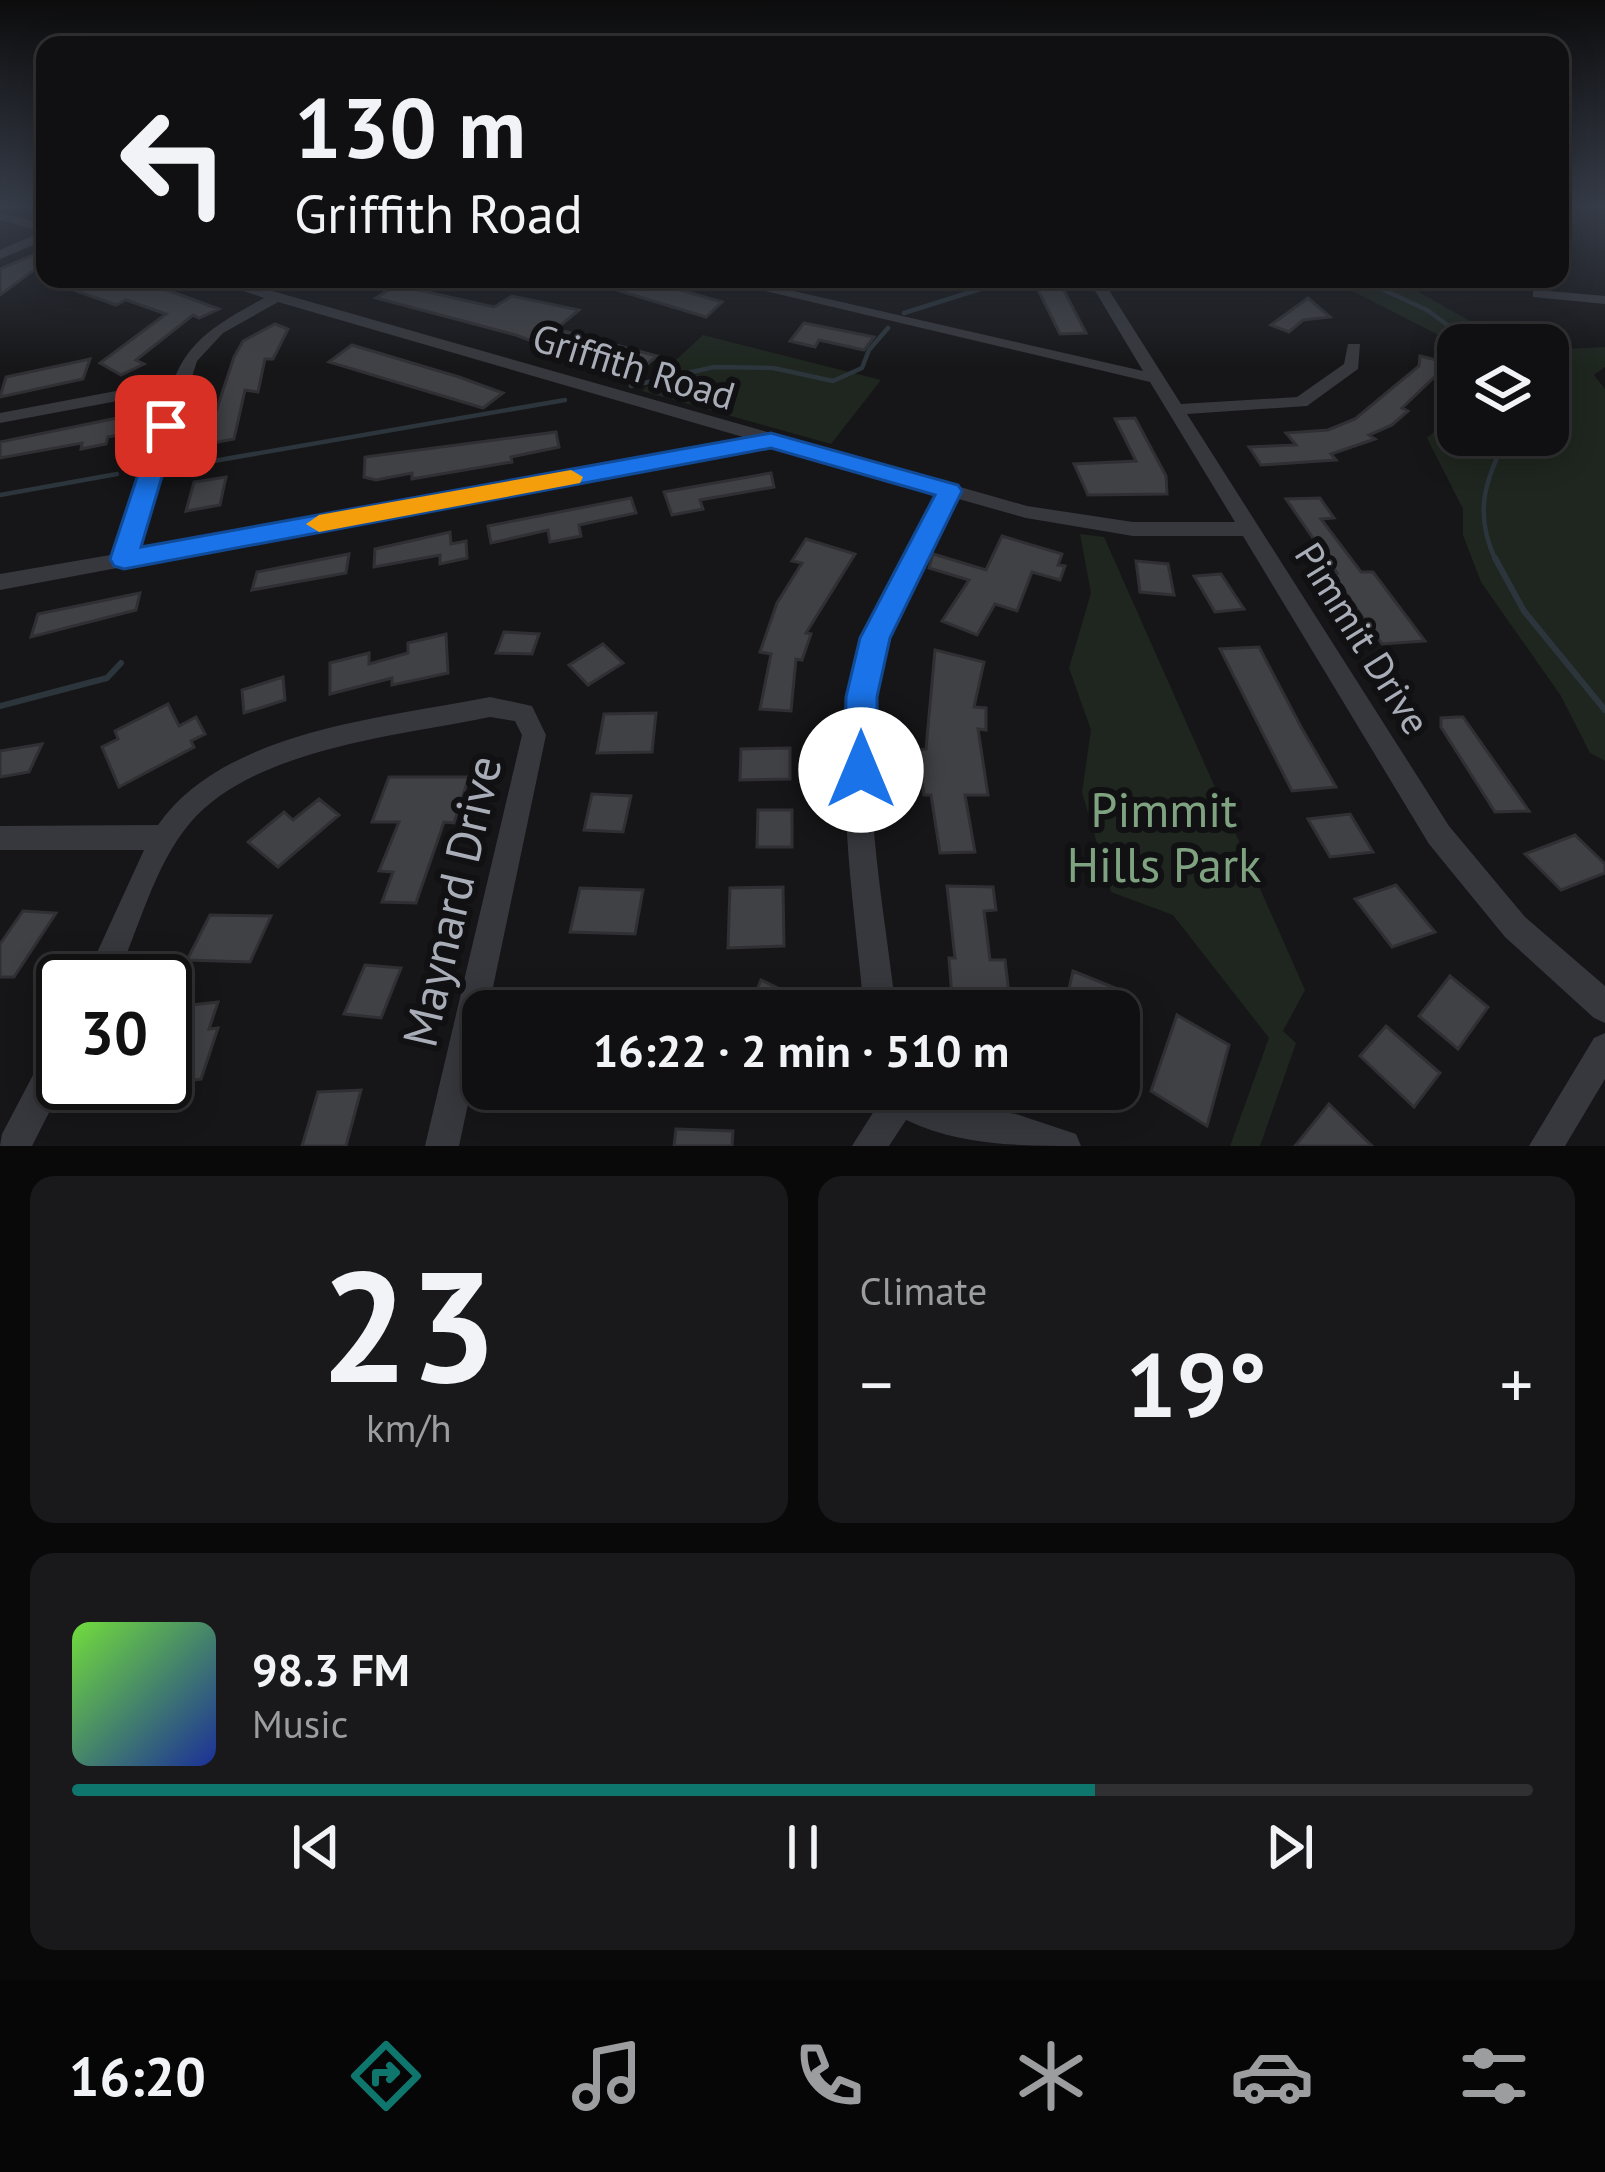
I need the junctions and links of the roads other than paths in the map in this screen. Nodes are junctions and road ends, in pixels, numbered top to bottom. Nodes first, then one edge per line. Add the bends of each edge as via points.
1 (246, 288) edge
2 (761, 288) edge
3 (1101, 288) edge
4 (1538, 294) dead end
5 (276, 297) junction
6 (1605, 300) edge
7 (1354, 347) dead end
8 (1158, 380) junction
9 (179, 384) junction
10 (1176, 409) junction
11 (0, 418) edge
12 (771, 440) junction
13 (950, 491) junction
14 (1250, 529) junction
15 (124, 559) junction
16 (0, 582) edge
17 (166, 837) junction
18 (0, 838) edge
19 (111, 954) edge
20 (878, 990) edge
21 (1605, 1006) edge
22 (1605, 1049) edge
23 (36, 1103) edge
24 (890, 1110) edge
25 (921, 1110) edge
26 (14, 1146) edge
27 (442, 1146) edge
28 (869, 1146) edge
29 (1064, 1146) edge
30 (1546, 1146) edge

1 - 5 street, Griffith Road
2 - 8 street
3 - 8 street, Pimmit Drive
4 - 6 street
5 - 9 street via 206,339
5 - 12 street, Griffith Road
7 - 10 street via 1352,366 1300,402
8 - 10 street, Pimmit Drive
9 - 11 street
9 - 15 street
10 - 14 street, Pimmit Drive
12 - 13 street, Griffith Road
12 - 15 street
13 - 14 street, Griffith Road via 1108,526
13 - 20 street via 886,609 862,697
14 - 21 street, Pimmit Drive via 1439,835 1515,927
15 - 16 street
17 - 18 street
17 - 19 street
17 - 27 street, Maynard Drive via 199,794 266,758 490,706 530,721 534,735
22 - 30 street
23 - 26 street
24 - 28 street
25 - 29 street

